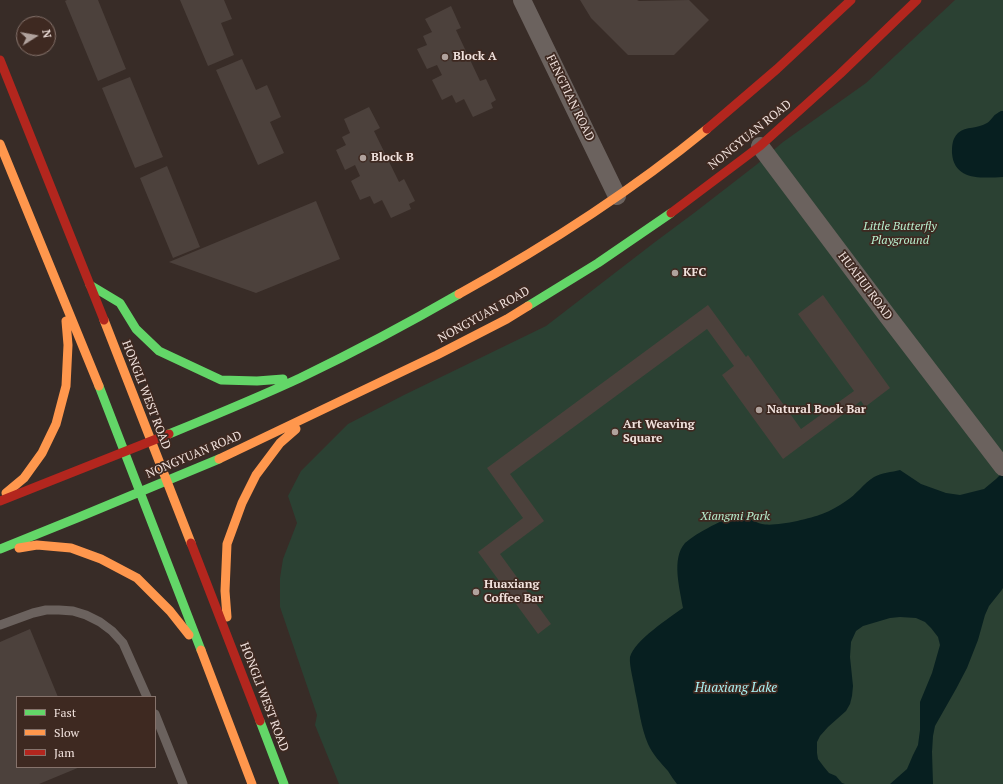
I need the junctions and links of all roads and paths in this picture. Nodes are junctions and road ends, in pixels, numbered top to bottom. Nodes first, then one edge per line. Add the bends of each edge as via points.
1 (522, 0) edge
2 (851, 0) edge
3 (917, 0) edge
4 (0, 60) edge
5 (0, 144) edge
6 (760, 146) junction
7 (617, 196) junction
8 (90, 285) junction
9 (64, 300) junction
10 (300, 377) junction
11 (310, 416) junction
12 (151, 440) junction
13 (125, 451) junction
14 (1003, 466) edge
15 (167, 480) junction
16 (140, 491) junction
17 (0, 499) edge
18 (0, 550) edge
19 (0, 625) edge
20 (226, 642) junction
21 (206, 650) junction
22 (147, 696) edge
23 (156, 716) edge
24 (183, 784) edge
25 (252, 784) edge
26 (284, 784) edge

1 - 7 street, FENGTIAN ROAD
2 - 7 main road via 740,102 682,149
3 - 6 main road, NONGYUAN ROAD
4 - 8 main road, HONGLI WEST ROAD
5 - 9 main road
6 - 11 main road, NONGYUAN ROAD via 676,210 598,263 507,319
6 - 14 street, HUAHUI ROAD
7 - 10 main road via 480,283
8 - 10 main road via 120,303 136,329 160,351 221,380 257,381
8 - 12 main road, HONGLI WEST ROAD
9 - 13 main road
9 - 17 main road via 68,344 66,386 56,424 42,453 24,478
10 - 12 main road
11 - 15 main road, NONGYUAN ROAD
11 - 20 main road via 280,444 256,475 242,503 228,544 225,591
12 - 13 main road
12 - 15 main road, HONGLI WEST ROAD
13 - 16 main road
13 - 17 main road
15 - 16 main road, NONGYUAN ROAD
15 - 20 main road, HONGLI WEST ROAD
16 - 18 main road, NONGYUAN ROAD
16 - 21 main road
18 - 21 main road via 37,545 71,548 101,559 137,578
19 - 22 lane via 46,610 73,611 100,622 122,643
20 - 26 main road, HONGLI WEST ROAD
21 - 25 main road
23 - 24 lane

